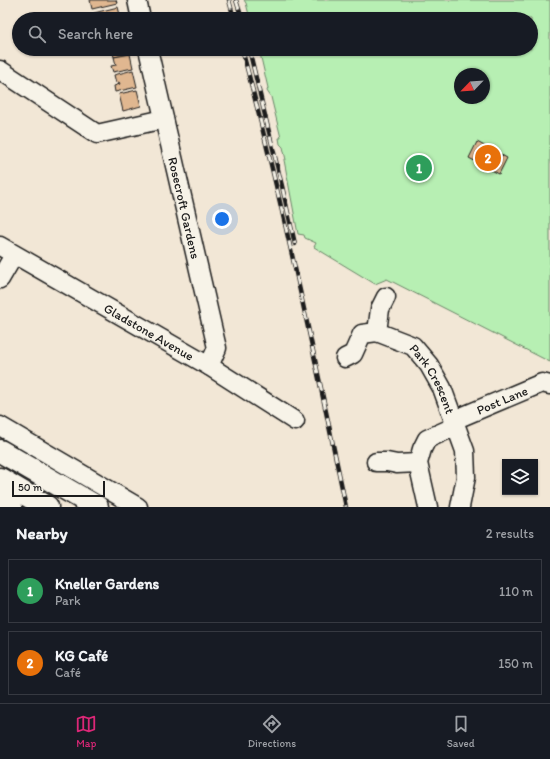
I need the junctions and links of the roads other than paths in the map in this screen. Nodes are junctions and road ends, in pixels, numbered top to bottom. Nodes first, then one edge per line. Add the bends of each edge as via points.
1 (137, 0) edge
2 (140, 12) edge
3 (150, 56) edge
4 (0, 70) edge
5 (164, 119) junction
6 (7, 251) edge
7 (0, 279) edge
8 (383, 303) dead end
9 (377, 332) junction
10 (345, 358) dead end
11 (209, 366) junction
12 (550, 385) edge
13 (295, 421) dead end
14 (455, 423) junction
15 (0, 426) edge
16 (0, 451) edge
17 (376, 462) dead end
18 (418, 463) junction
19 (0, 479) edge
20 (0, 499) edge
21 (13, 507) edge
22 (47, 507) edge
23 (97, 507) edge
24 (138, 507) edge
25 (428, 507) edge
26 (460, 507) edge

1 - 2 street
3 - 5 street, Rosecroft Gardens
4 - 5 street via 97,134
5 - 11 street, Rosecroft Gardens via 217,348
6 - 7 street
6 - 11 street, Gladstone Avenue
8 - 9 street
9 - 10 street via 362,334 353,354
9 - 14 street, Park Crescent via 413,346 429,364 442,388
11 - 13 street, Gladstone Avenue
12 - 14 street, Post Lane via 542,383
14 - 18 street, Park Crescent via 427,439
14 - 26 street, Park Crescent via 465,451 466,477
15 - 24 street
16 - 23 highway
17 - 18 street
18 - 25 street
19 - 22 highway
20 - 21 street

